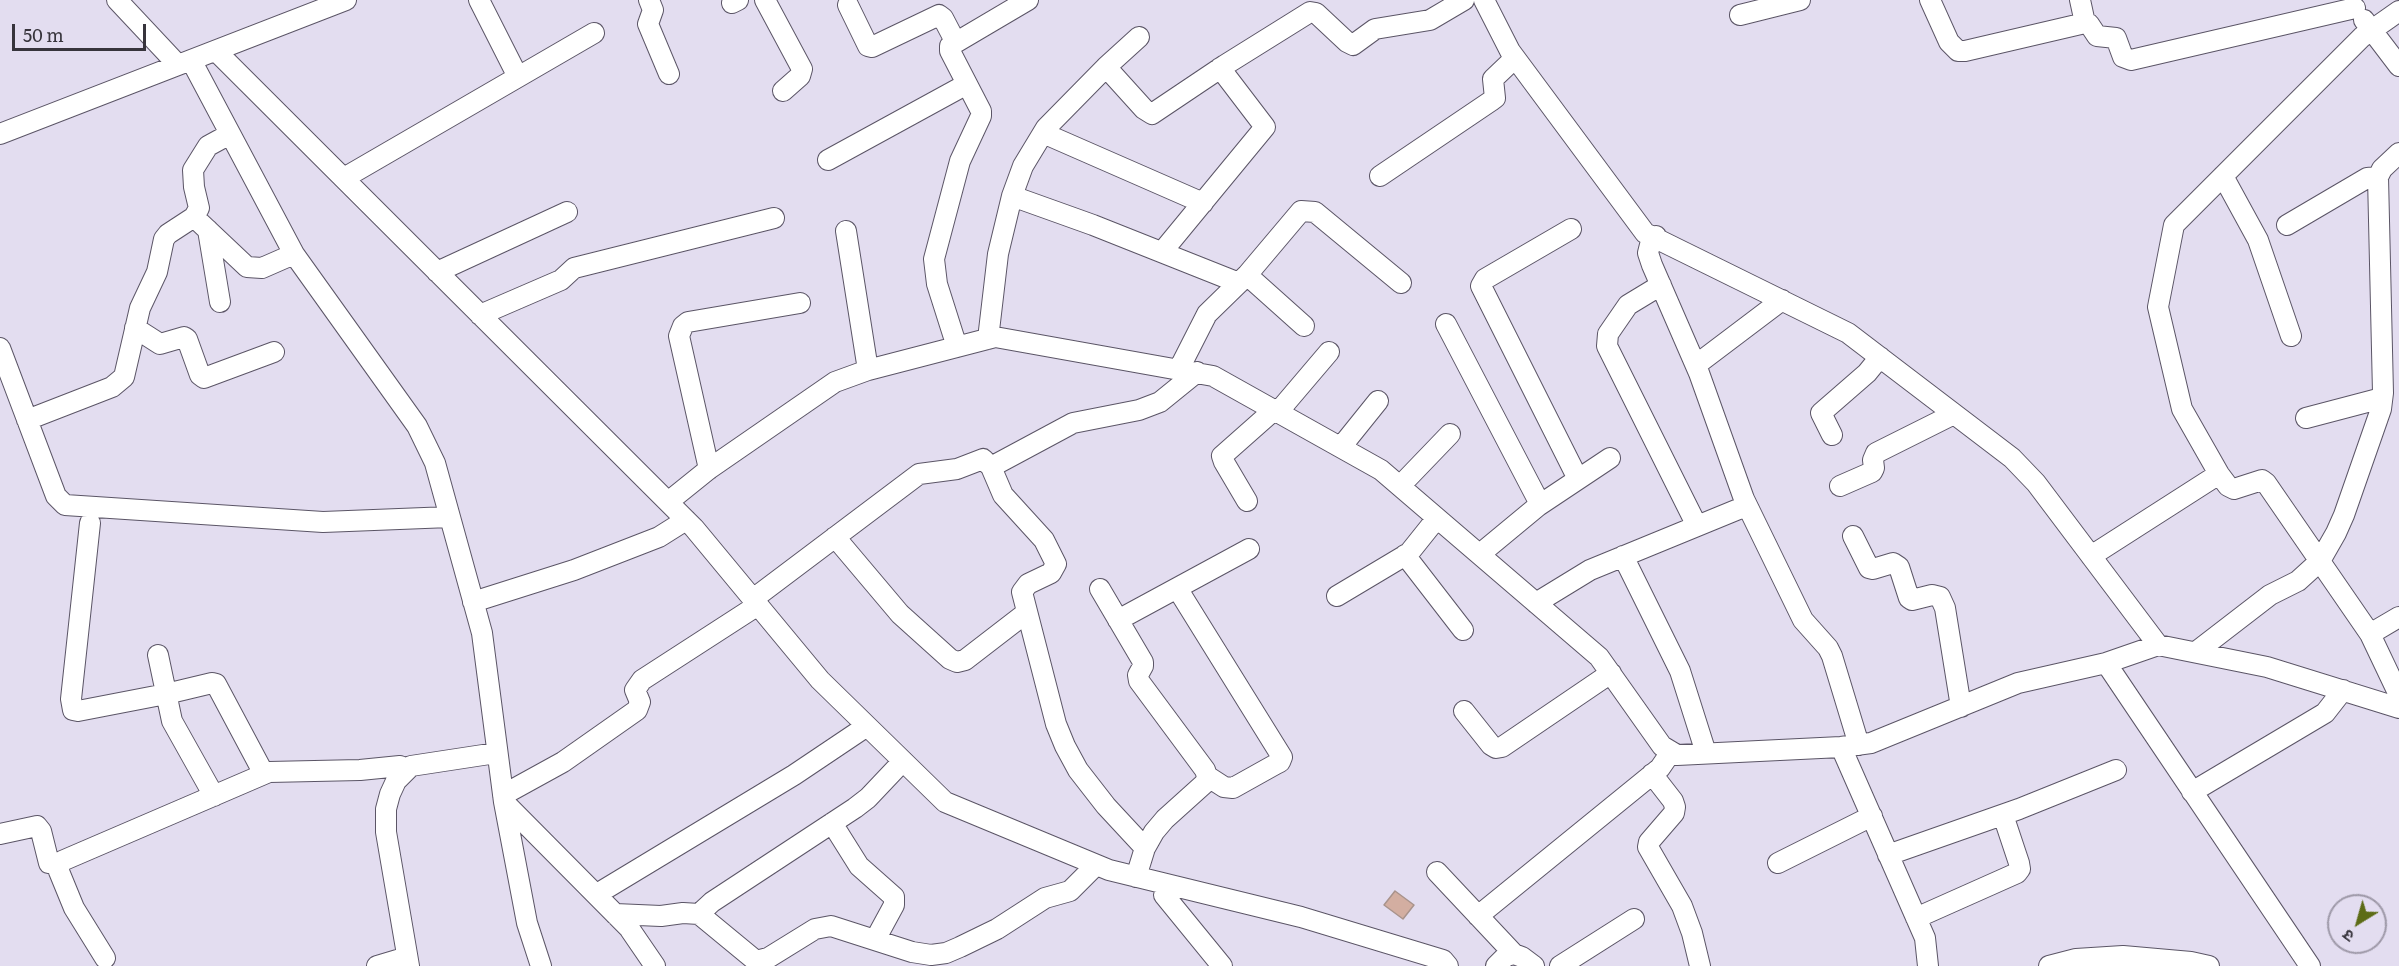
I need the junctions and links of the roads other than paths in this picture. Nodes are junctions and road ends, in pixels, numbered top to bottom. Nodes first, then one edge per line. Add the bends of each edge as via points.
1 (117, 0) edge
2 (346, 0) edge
3 (479, 0) edge
4 (649, 0) edge
5 (765, 0) edge
6 (1028, 0) edge
7 (1464, 0) edge
8 (1484, 0) edge
9 (1800, 0) edge
10 (1930, 0) edge
11 (2080, 0) edge
12 (2352, 4) edge
13 (848, 5) dead end
14 (2399, 11) edge
15 (1740, 15) dead end
16 (2085, 23) junction
17 (2372, 30) junction
18 (594, 33) dead end
19 (1139, 37) dead end
20 (955, 41) junction
21 (216, 51) junction
22 (1515, 58) junction
23 (185, 63) junction
24 (2399, 66) edge
25 (1106, 67) junction
26 (1220, 68) junction
27 (669, 74) dead end
28 (518, 77) junction
29 (967, 84) junction
30 (783, 91) dead end
31 (1043, 133) junction
32 (0, 134) edge
33 (231, 134) junction
34 (2399, 153) edge
35 (828, 160) dead end
36 (1380, 176) dead end
37 (2223, 176) junction
38 (2378, 177) junction
39 (344, 178) junction
40 (1012, 196) junction
41 (1203, 203) junction
42 (567, 212) dead end
43 (774, 218) dead end
44 (201, 223) junction
45 (2287, 225) dead end
46 (1571, 229) dead end
47 (846, 231) dead end
48 (1656, 236) junction
49 (1162, 252) junction
50 (294, 254) junction
51 (437, 272) junction
52 (1243, 279) junction
53 (1401, 283) dead end
54 (1661, 285) junction
55 (1782, 300) junction
56 (220, 302) dead end
57 (800, 303) dead end
58 (480, 315) junction
59 (1446, 324) dead end
60 (1304, 326) dead end
61 (135, 328) junction
62 (2291, 336) dead end
63 (988, 339) junction
64 (957, 347) junction
65 (0, 348) edge
66 (274, 352) dead end
67 (1329, 352) dead end
68 (1880, 357) junction
69 (1696, 365) junction
70 (868, 370) junction
71 (1188, 370) junction
72 (2391, 374) edge
73 (2382, 398) junction
74 (1378, 401) dead end
75 (1276, 411) junction
76 (1954, 414) junction
77 (2306, 418) dead end
78 (27, 420) junction
79 (1450, 434) dead end
80 (1832, 435) dead end
81 (1341, 447) junction
82 (1610, 458) dead end
83 (991, 467) junction
84 (709, 469) junction
85 (2219, 474) junction
86 (1578, 479) junction
87 (1400, 486) junction
88 (1840, 486) dead end
89 (1247, 501) dead end
90 (668, 502) junction
91 (1540, 504) junction
92 (1746, 506) junction
93 (450, 517) junction
94 (1437, 518) junction
95 (686, 520) junction
96 (90, 523) dead end
97 (1697, 526) junction
98 (1853, 536) dead end
99 (835, 537) junction
100 (1249, 549) dead end
101 (1480, 554) junction
102 (1405, 555) junction
103 (1623, 556) junction
104 (2091, 556) junction
105 (2320, 561) junction
106 (1100, 588) dead end
107 (1177, 588) junction
108 (1337, 596) dead end
109 (473, 602) junction
110 (756, 602) junction
111 (1536, 603) junction
112 (1026, 614) junction
113 (2399, 617) edge
114 (1118, 620) junction
115 (1463, 630) dead end
116 (2370, 634) junction
117 (2158, 645) junction
118 (2196, 652) junction
119 (158, 655) dead end
120 (2106, 663) junction
121 (1611, 673) junction
122 (2343, 690) junction
123 (166, 694) junction
124 (2399, 695) edge
125 (1960, 706) junction
126 (2399, 708) edge
127 (1464, 711) dead end
128 (867, 726) junction
129 (1850, 746) junction
130 (496, 753) junction
131 (1671, 753) junction
132 (1706, 753) junction
133 (903, 761) junction
134 (407, 769) junction
135 (2116, 770) dead end
136 (264, 774) junction
137 (1652, 774) junction
138 (1207, 776) junction
139 (2192, 792) junction
140 (214, 796) junction
141 (504, 799) junction
142 (2003, 815) junction
143 (1872, 816) junction
144 (832, 823) junction
145 (0, 834) edge
146 (1145, 848) junction
147 (1888, 855) junction
148 (1778, 863) dead end
149 (58, 864) junction
150 (1096, 865) junction
151 (1437, 873) dead end
152 (1136, 877) junction
153 (1172, 886) junction
154 (597, 894) junction
155 (615, 914) junction
156 (699, 914) junction
157 (1478, 916) junction
158 (1634, 918) dead end
159 (1916, 918) junction
160 (874, 940) junction
161 (1514, 954) junction
162 (105, 958) dead end
163 (904, 958) edge
164 (408, 961) edge
165 (2147, 962) edge
166 (2177, 963) edge
167 (377, 966) edge
168 (541, 966) edge
169 (655, 966) edge
170 (1222, 966) edge
171 (1448, 966) edge
172 (1496, 966) edge
173 (1534, 966) edge
174 (1560, 966) edge
175 (1700, 966) edge
176 (1928, 966) edge
177 (2049, 966) edge
178 (2209, 966) edge
179 (2310, 966) edge

1 - 23 street
2 - 21 street
3 - 28 street
4 - 27 street via 653,10 648,24
5 - 30 street via 802,69 800,76
6 - 20 street
7 - 26 street via 1431,20 1375,29 1353,45 1310,12
8 - 22 street
9 - 15 street
10 - 16 street via 1949,42 1958,51
11 - 16 street
12 - 16 street via 2131,60 2123,57 2116,38 2097,36
12 - 17 street
13 - 20 street via 868,46 939,15
14 - 17 street
17 - 24 street
17 - 37 street
18 - 28 street
19 - 25 street
20 - 29 street via 950,51
21 - 23 street
21 - 39 street
22 - 36 street via 1493,79 1495,98
22 - 48 street via 1645,233
23 - 32 street
23 - 33 street
25 - 26 street via 1152,114
25 - 31 street
26 - 41 street via 1265,127
28 - 39 street
29 - 35 street
29 - 64 street via 981,116 960,161 934,259 937,285
31 - 40 street via 1023,166
31 - 41 street
33 - 44 street via 208,146 193,170
33 - 50 street
34 - 38 street
37 - 62 street via 2258,240
37 - 85 street via 2174,225 2158,307 2182,409
38 - 45 street via 2367,178
38 - 72 street
39 - 51 street
40 - 49 street
40 - 63 street via 998,254
41 - 49 street
42 - 51 street
43 - 58 street via 574,268 561,280
44 - 50 street via 248,267 262,268
44 - 56 street
44 - 61 street via 168,234 164,240 157,272
46 - 86 street via 1485,279 1480,286
47 - 70 street
48 - 54 street via 1648,253
48 - 55 street
49 - 52 street
50 - 93 street via 417,426 435,463
51 - 58 street
52 - 53 street via 1300,211 1307,210 1315,212
52 - 60 street
52 - 71 street via 1207,314
54 - 69 street
54 - 97 street via 1628,305 1608,334 1607,346
55 - 68 street via 1848,333
55 - 69 street
57 - 84 street via 683,326 679,336
58 - 90 street
59 - 91 street
61 - 66 street via 160,344 187,339 204,378
61 - 78 street via 120,381
63 - 64 street
63 - 71 street
64 - 70 street
65 - 78 street
67 - 75 street
68 - 76 street
68 - 80 street via 1821,413
69 - 92 street
70 - 84 street via 827,387
71 - 75 street via 1213,376
71 - 83 street via 1160,402 1073,423
72 - 73 street
73 - 77 street
73 - 105 street via 2344,515
74 - 81 street
75 - 81 street
75 - 89 street via 1222,456
76 - 88 street via 1876,453 1872,472
76 - 104 street via 2012,458
78 - 93 street via 56,496 71,506 323,522
79 - 87 street
81 - 87 street
82 - 86 street
83 - 99 street via 983,459 957,469 919,474
83 - 112 street via 1003,495 1044,540 1056,564 1052,573 1022,592
84 - 90 street
85 - 104 street
85 - 105 street via 2234,489 2262,480 2266,483
86 - 91 street
87 - 94 street
90 - 95 street
91 - 101 street
92 - 97 street
92 - 129 street via 1803,620 1832,656
93 - 109 street
94 - 101 street
94 - 102 street
95 - 109 street via 659,537 574,570
95 - 110 street
96 - 123 street via 71,706 78,711
97 - 103 street
98 - 125 street via 1869,568 1893,563 1899,567 1909,598 1940,597
99 - 110 street
99 - 112 street via 900,614 957,662
100 - 107 street
101 - 111 street
102 - 108 street
102 - 115 street
103 - 111 street via 1590,570
103 - 132 street via 1680,671
104 - 117 street
105 - 116 street
105 - 118 street via 2298,581 2270,595
106 - 114 street
107 - 114 street
107 - 138 street via 1282,756 1280,762 1233,788
109 - 130 street via 482,633
110 - 128 street via 820,680
110 - 141 street via 642,680 635,690 640,702 637,710
111 - 121 street via 1599,657
112 - 146 street via 1065,746 1078,771
113 - 116 street
114 - 138 street via 1143,662 1140,681
116 - 124 street
117 - 118 street
117 - 120 street
118 - 122 street via 2267,667
119 - 123 street
120 - 125 street via 2018,683
120 - 139 street
121 - 127 street via 1502,747 1491,745
121 - 131 street
122 - 126 street
122 - 139 street via 2325,713
123 - 136 street via 216,684
123 - 140 street via 175,729
125 - 129 street via 1871,743
128 - 133 street
128 - 154 street via 794,775
129 - 132 street
129 - 143 street
130 - 134 street
130 - 141 street
131 - 132 street
131 - 137 street
133 - 144 street via 868,798
133 - 150 street via 945,802
134 - 136 street via 400,766 277,770
134 - 164 street via 390,794 386,821
135 - 142 street
136 - 140 street
137 - 157 street
137 - 175 street via 1675,807 1648,847 1682,906
138 - 146 street via 1205,783 1165,819
139 - 179 street
140 - 149 street
141 - 154 street
141 - 168 street via 527,923
142 - 147 street
142 - 159 street via 2019,863 2017,873
143 - 147 street
143 - 148 street
144 - 156 street
144 - 160 street via 860,866 894,897 894,905
145 - 149 street via 38,826 49,863
146 - 152 street
147 - 159 street
149 - 162 street via 74,908
150 - 152 street
150 - 163 street via 1070,891 1044,898 997,929 960,947 946,953
151 - 157 street
152 - 153 street
153 - 170 street via 1164,896
153 - 171 street via 1300,917 1443,960
154 - 155 street
155 - 156 street
155 - 169 street
156 - 160 street via 756,961 822,926
157 - 161 street
158 - 174 street
159 - 176 street via 1925,938
160 - 163 street
161 - 172 street
161 - 173 street
164 - 167 street
165 - 166 street
165 - 177 street via 2096,957
166 - 178 street

